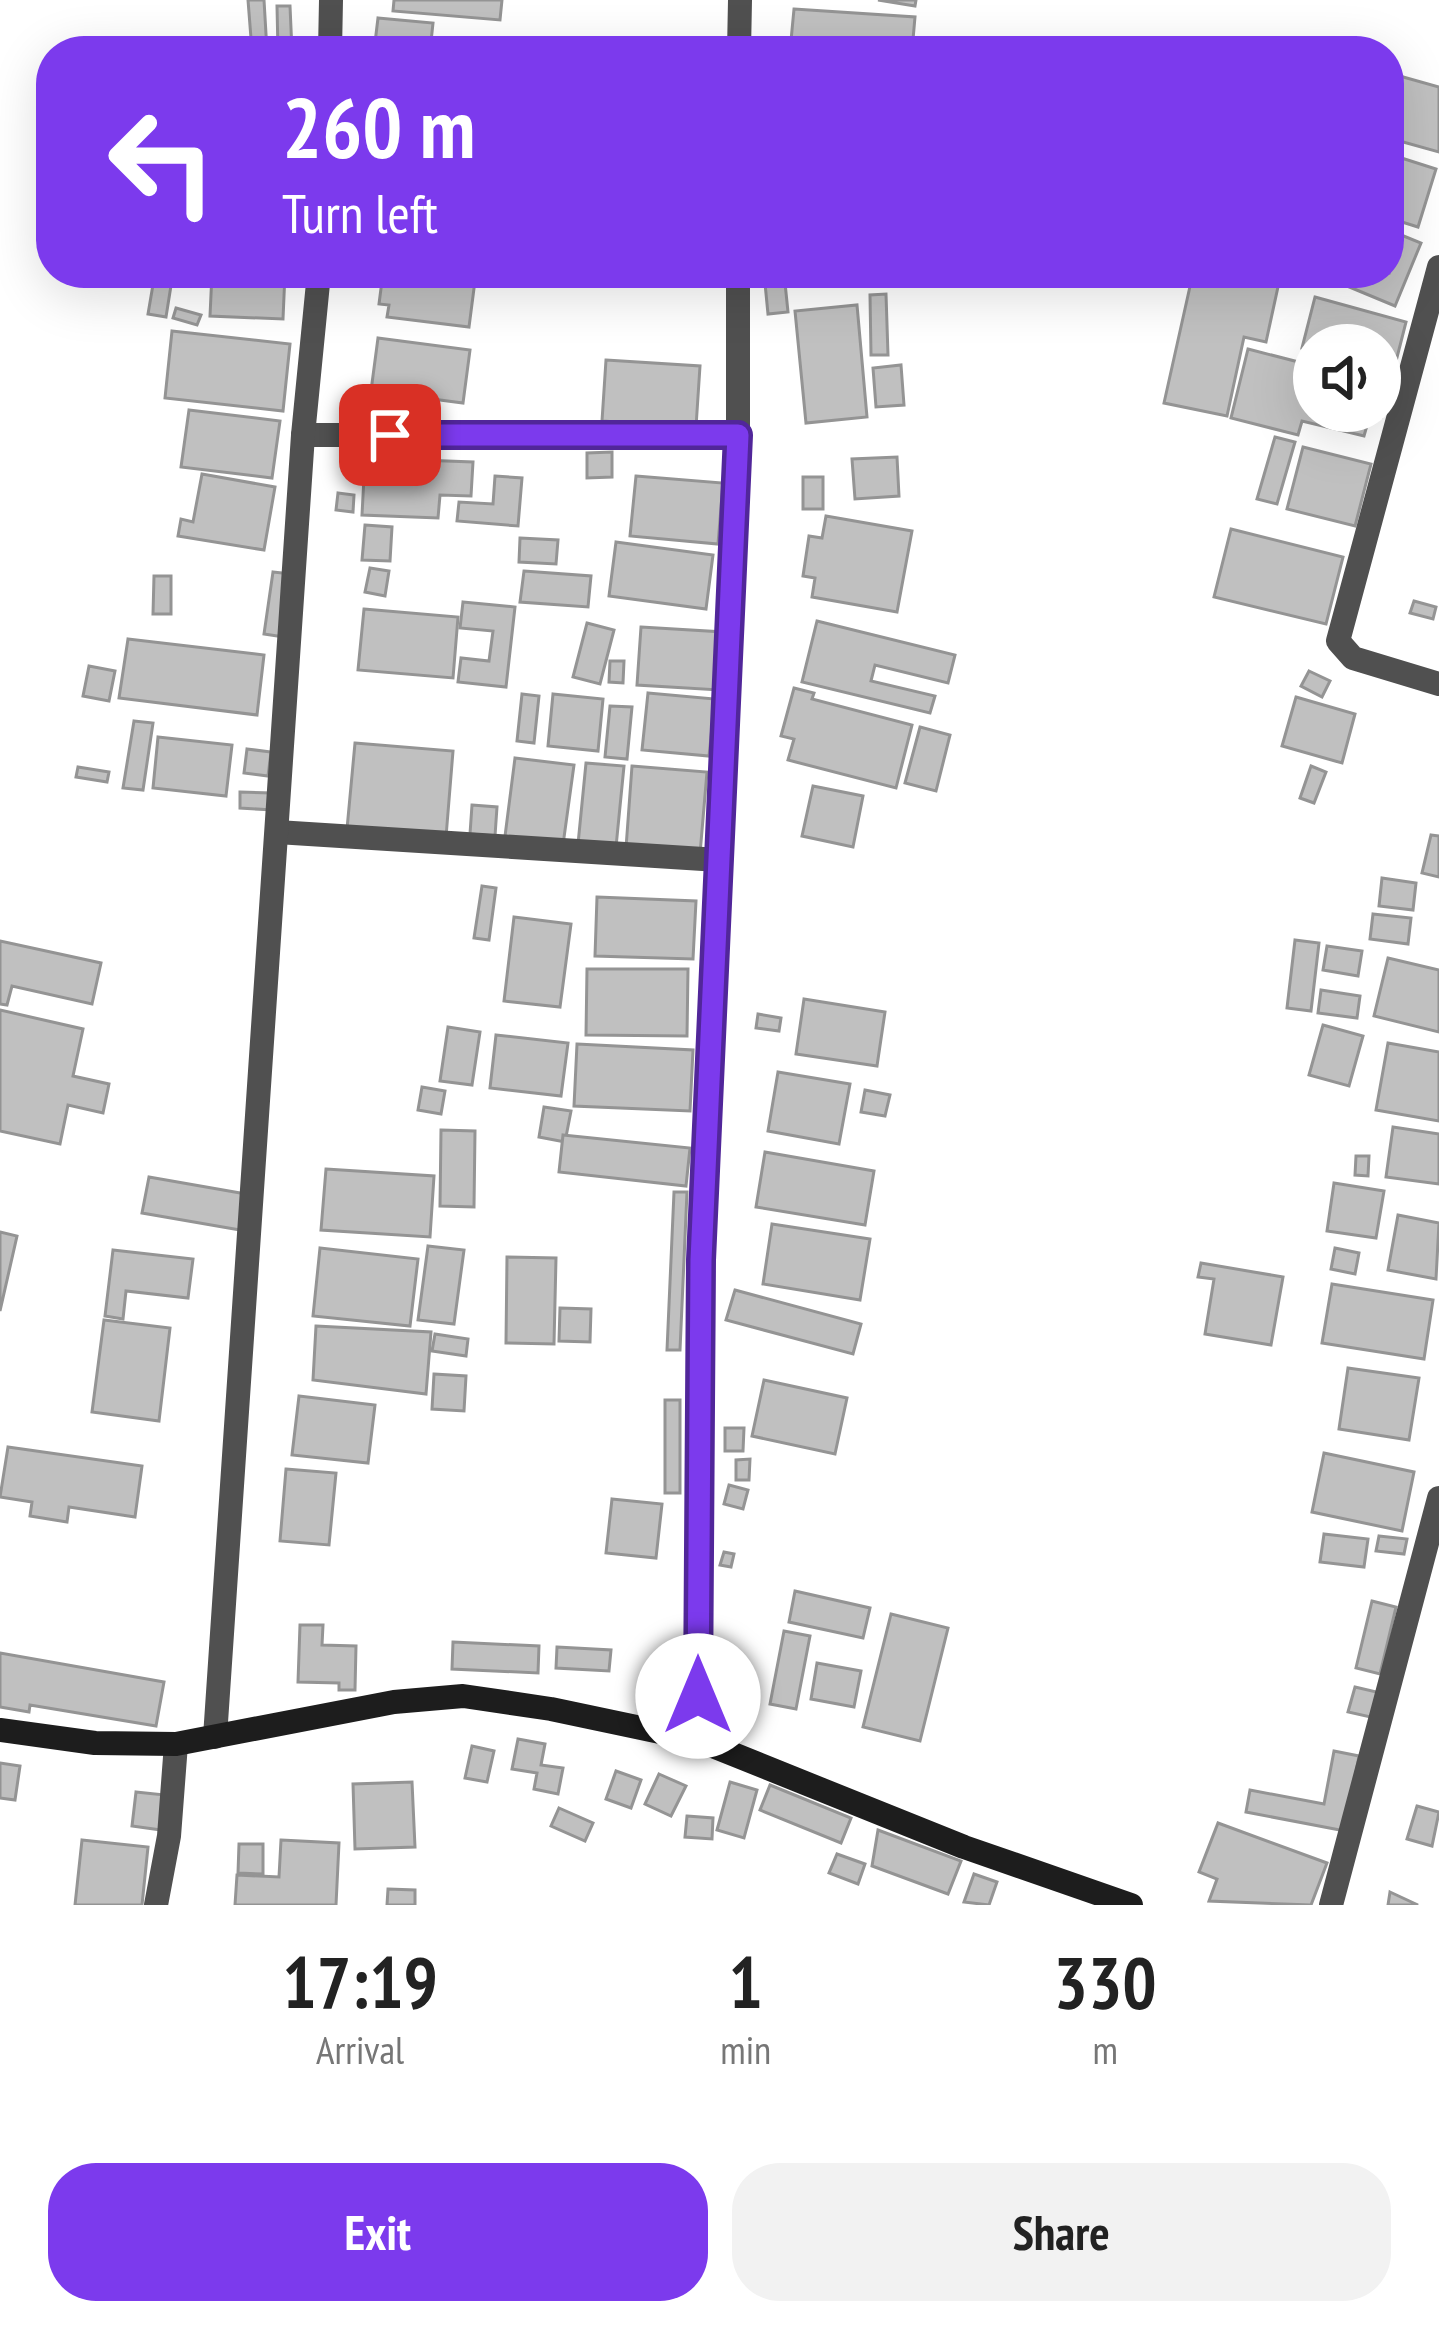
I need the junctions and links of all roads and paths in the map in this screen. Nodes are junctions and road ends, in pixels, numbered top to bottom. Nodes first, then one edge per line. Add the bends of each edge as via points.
1 (331, 0) edge
2 (740, 0) edge
3 (330, 36) edge
4 (740, 36) edge
5 (1439, 267) edge
6 (318, 288) edge
7 (738, 288) edge
8 (303, 435) junction
9 (738, 435) junction
10 (1439, 684) edge
11 (278, 832) junction
12 (719, 860) junction
13 (1439, 1498) edge
14 (0, 1730) edge
15 (215, 1737) junction
16 (698, 1740) junction
17 (176, 1744) junction
18 (156, 1905) edge
19 (1131, 1905) edge
20 (1331, 1905) edge

1 - 3 street
2 - 4 street
5 - 10 street via 1339,641 1353,658
6 - 8 street
7 - 9 street
8 - 9 street
8 - 11 street
9 - 12 street
11 - 12 street
11 - 15 street
12 - 16 street via 701,1260
13 - 20 street
14 - 17 street
15 - 16 street via 463,1696
15 - 17 street
16 - 19 street
17 - 18 street

